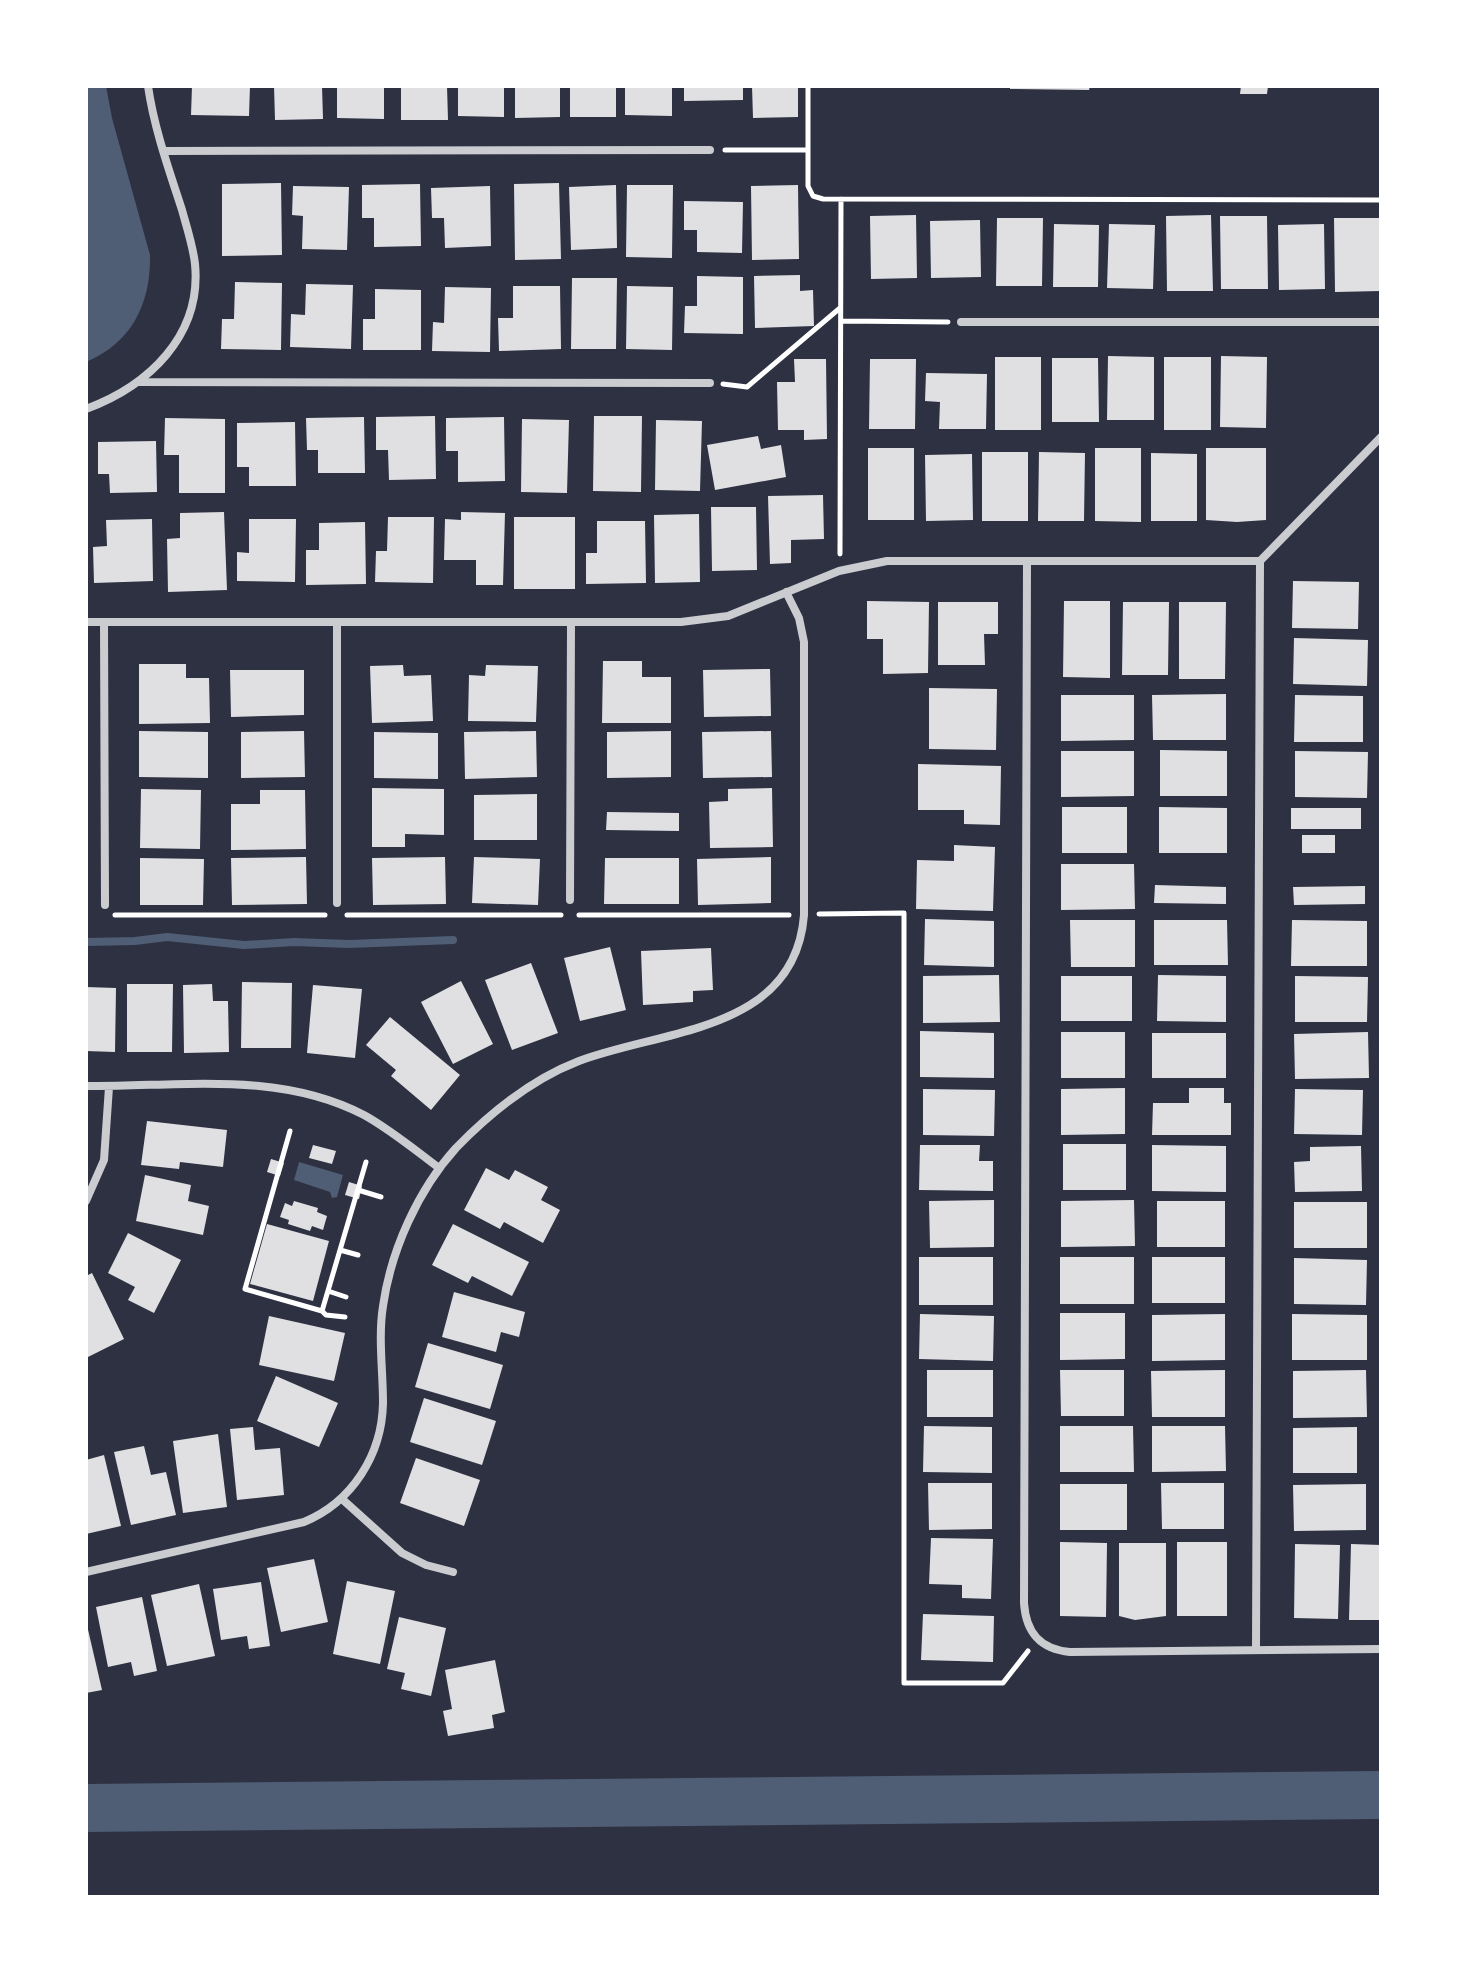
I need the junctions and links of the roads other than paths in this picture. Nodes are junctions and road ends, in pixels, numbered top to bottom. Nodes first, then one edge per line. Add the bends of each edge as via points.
1 (148, 86) edge
2 (710, 150) road end
3 (164, 151) junction
4 (961, 322) road end
5 (1381, 322) edge
6 (139, 382) junction
7 (710, 383) road end
8 (86, 409) edge
9 (1381, 437) edge
10 (1027, 561) junction
11 (1260, 561) junction
12 (786, 592) junction
13 (86, 622) edge
14 (104, 622) junction
15 (337, 622) junction
16 (571, 623) junction
17 (570, 900) dead end
18 (337, 903) dead end
19 (105, 910) road end
20 (86, 1086) edge
21 (109, 1087) junction
22 (439, 1168) junction
23 (86, 1201) edge
24 (342, 1499) junction
25 (86, 1572) edge
26 (453, 1572) dead end
27 (1256, 1649) junction
28 (1381, 1649) edge

1 - 3 street
2 - 3 street
3 - 6 street via 194,255 194,292 174,346
4 - 5 street
6 - 7 street
6 - 8 street
9 - 11 street
10 - 11 street
10 - 12 street via 862,565
10 - 27 street via 1024,1603 1030,1630 1053,1649
11 - 27 street
12 - 16 street via 708,620
12 - 22 street via 804,642 804,915 794,960 755,1004 727,1018 577,1062 542,1079 479,1125
13 - 14 street
14 - 15 street
14 - 19 street
15 - 16 street
15 - 18 street
16 - 17 street
20 - 21 street
21 - 22 street via 247,1083 306,1093 363,1115
21 - 23 street via 104,1160
22 - 24 street via 410,1220 388,1278 380,1336 381,1425 366,1467
24 - 25 street via 304,1522
24 - 26 street via 402,1553
27 - 28 street

